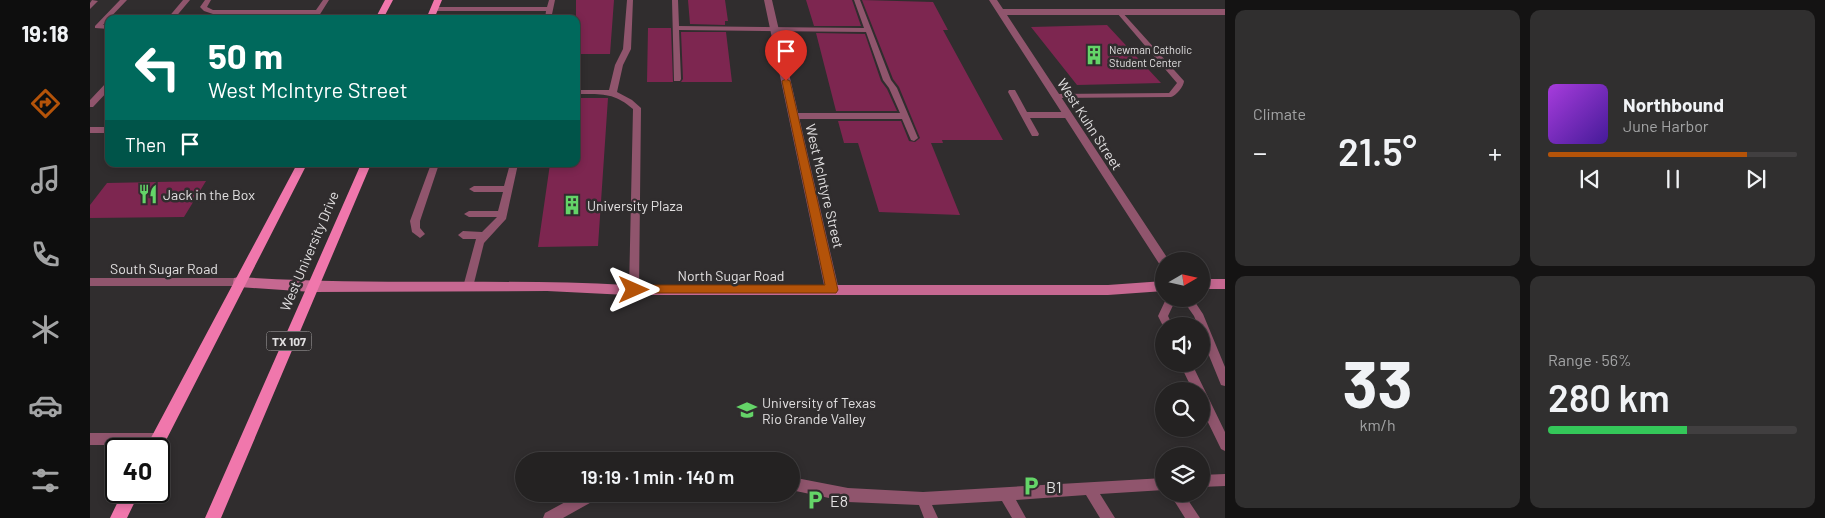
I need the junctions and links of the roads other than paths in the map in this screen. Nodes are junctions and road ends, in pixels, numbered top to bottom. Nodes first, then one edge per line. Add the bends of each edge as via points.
1 (124, 0) edge
2 (187, 0) edge
3 (208, 0) edge
4 (326, 0) edge
5 (389, 0) edge
6 (438, 0) edge
7 (552, 0) edge
8 (630, 0) edge
9 (675, 0) edge
10 (768, 0) edge
11 (857, 0) edge
12 (993, 0) edge
13 (550, 8) junction
14 (434, 9) junction
15 (318, 12) junction
16 (1000, 12) junction
17 (1119, 12) junction
18 (1225, 12) edge
19 (107, 15) edge
20 (174, 15) edge
21 (316, 15) edge
22 (381, 15) edge
23 (432, 15) edge
24 (549, 15) edge
25 (105, 17) edge
26 (93, 27) edge
27 (676, 28) junction
28 (774, 29) junction
29 (868, 30) junction
30 (677, 79) dead end
31 (105, 89) edge
32 (580, 92) edge
33 (613, 92) junction
34 (1012, 92) dead end
35 (1056, 96) junction
36 (90, 105) edge
37 (1024, 115) junction
38 (1068, 115) junction
39 (794, 116) junction
40 (905, 116) junction
41 (90, 130) edge
42 (105, 130) edge
43 (1035, 134) dead end
44 (914, 138) dead end
45 (300, 167) edge
46 (365, 167) edge
47 (434, 167) edge
48 (513, 167) edge
49 (474, 189) dead end
50 (508, 189) junction
51 (468, 214) dead end
52 (502, 214) junction
53 (420, 234) dead end
54 (464, 235) dead end
55 (484, 236) junction
56 (1157, 252) edge
57 (90, 282) edge
58 (239, 282) junction
59 (1210, 284) edge
60 (1225, 284) edge
61 (312, 287) junction
62 (468, 287) junction
63 (1155, 287) edge
64 (634, 290) junction
65 (832, 290) junction
66 (1194, 308) edge
67 (1225, 381) edge
68 (1210, 413) edge
69 (159, 438) edge
70 (90, 439) edge
71 (105, 440) edge
72 (1224, 442) edge
73 (1225, 480) edge
74 (1210, 481) edge
75 (800, 485) edge
76 (1155, 485) edge
77 (1089, 489) junction
78 (1005, 494) junction
79 (923, 499) junction
80 (578, 502) edge
81 (1182, 502) edge
82 (126, 503) edge
83 (118, 518) edge
84 (213, 518) edge
85 (550, 518) edge
86 (932, 518) edge
87 (1019, 518) edge
88 (1108, 518) edge
89 (1193, 518) edge

1 - 19 lane
2 - 20 lane
3 - 15 lane via 203,7 212,12
4 - 15 lane
5 - 22 main road
6 - 14 main road
7 - 13 lane
8 - 33 lane via 627,49 619,65
9 - 27 lane
10 - 28 street, West McIntyre Street
11 - 29 lane
12 - 16 street, West Kuhn Street
13 - 14 lane
13 - 24 lane
14 - 23 main road
15 - 21 lane
16 - 17 street
16 - 35 street, West Kuhn Street
17 - 18 street
17 - 35 lane via 1181,83 1171,95
25 - 26 lane
27 - 28 lane
27 - 30 lane
28 - 29 lane
28 - 39 street, West McIntyre Street
29 - 40 lane
31 - 36 lane
32 - 33 lane
33 - 64 lane via 637,108
34 - 37 lane
35 - 38 street, West Kuhn Street
37 - 38 lane
37 - 43 lane
38 - 56 street, West Kuhn Street
39 - 40 lane
39 - 65 street, West McIntyre Street
40 - 44 lane
41 - 42 lane
45 - 58 main road
46 - 61 main road, West University Drive / TX 107
47 - 53 lane via 415,229
48 - 50 lane
49 - 50 lane
50 - 52 lane
51 - 52 lane
52 - 55 lane
54 - 55 lane
55 - 62 lane via 480,240
57 - 58 lane, South Sugar Road
58 - 61 street, North Sugar Road
58 - 69 main road
59 - 60 street
61 - 62 street, North Sugar Road
61 - 84 main road, West University Drive / TX 107
62 - 64 street, North Sugar Road
63 - 65 street, North Sugar Road via 1098,290
64 - 65 street, North Sugar Road
66 - 67 lane
68 - 72 lane
70 - 71 lane
73 - 74 lane
75 - 79 lane via 848,495
76 - 77 lane
77 - 78 lane
77 - 88 lane
78 - 79 lane
78 - 87 lane
79 - 86 lane
80 - 85 lane
81 - 89 lane
82 - 83 main road

